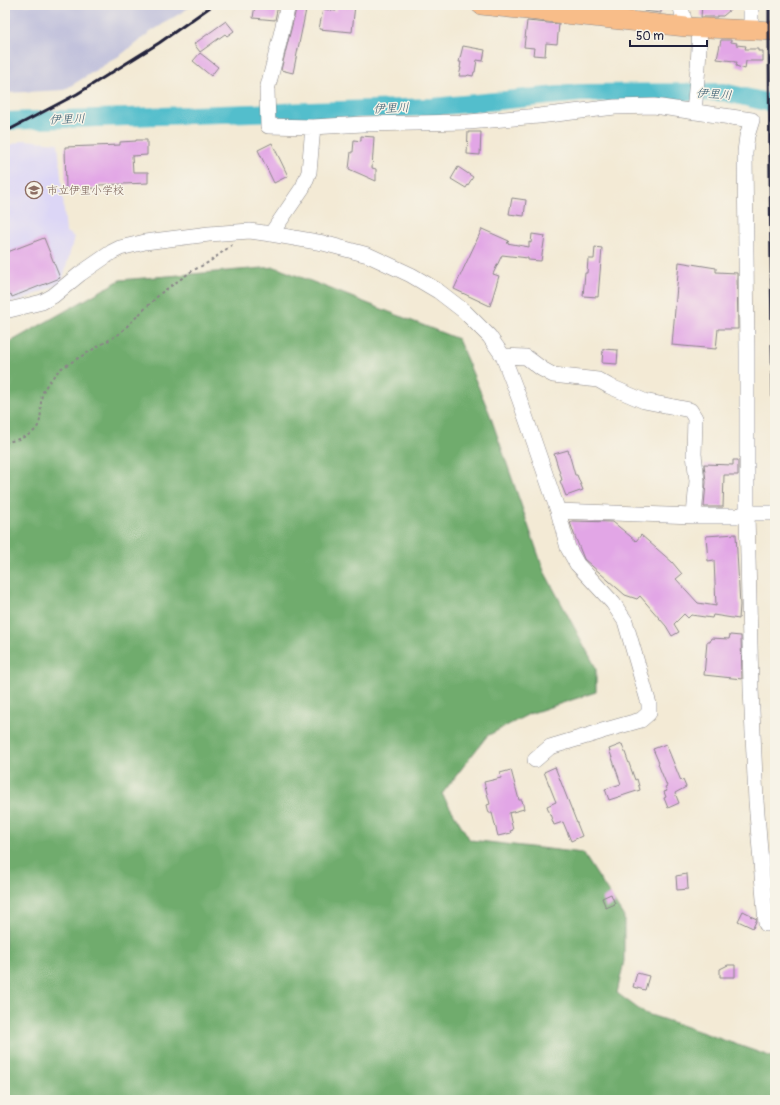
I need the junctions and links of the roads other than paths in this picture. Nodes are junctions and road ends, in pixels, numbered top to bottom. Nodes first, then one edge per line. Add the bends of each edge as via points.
1 (288, 5) edge
2 (481, 5) edge
3 (681, 5) edge
4 (751, 5) edge
5 (564, 9) edge
6 (693, 27) junction
7 (750, 30) junction
8 (775, 31) edge
9 (694, 111) junction
10 (313, 127) junction
11 (271, 234) junction
12 (5, 312) edge
13 (502, 356) junction
14 (558, 511) junction
15 (747, 513) junction
16 (772, 513) dead end
17 (694, 516) junction
18 (535, 760) dead end
19 (775, 923) edge

1 - 10 street via 267,90 268,126
2 - 5 main road
3 - 6 street
4 - 7 street
5 - 6 main road
6 - 7 main road
6 - 9 street via 698,67
7 - 8 main road
9 - 10 street via 654,106 615,107 469,122
9 - 15 street via 752,120 746,136 745,152
10 - 11 street via 309,172 303,187
11 - 12 street via 250,231 209,234 145,242 120,248 80,274 53,296 42,302
11 - 13 street via 323,243 368,255 411,275 464,311 489,336
13 - 14 street
13 - 17 street via 526,357 553,375 598,380 644,401 690,410 695,418 694,454 697,481
14 - 17 street
14 - 18 street via 568,548 577,564 613,603 625,621 649,704 649,713 640,720 550,747
15 - 16 street
15 - 17 street via 737,516
15 - 19 street via 756,801 766,924

